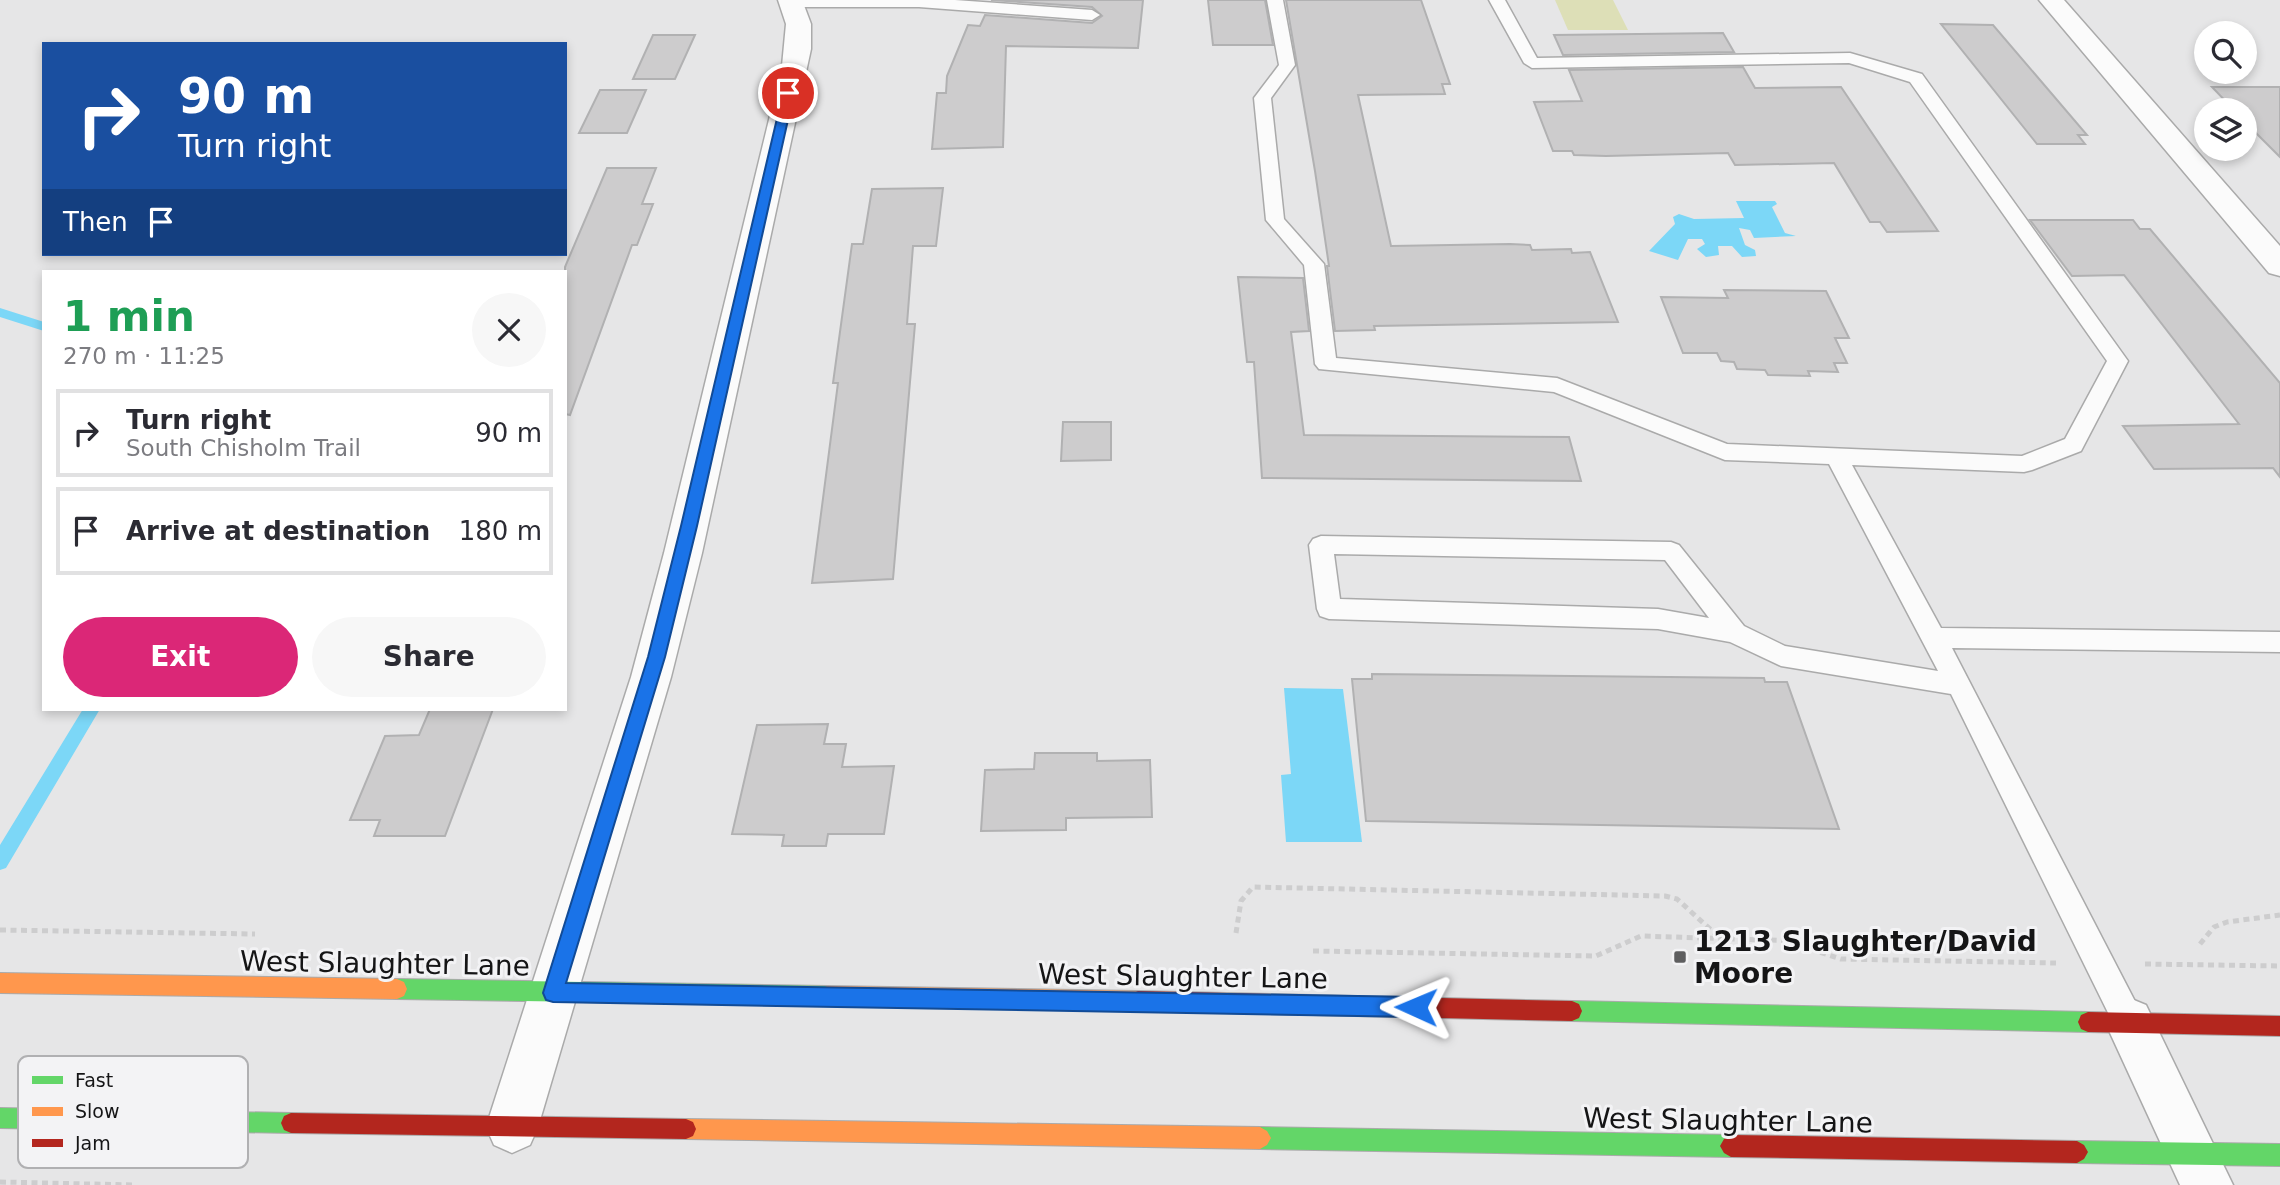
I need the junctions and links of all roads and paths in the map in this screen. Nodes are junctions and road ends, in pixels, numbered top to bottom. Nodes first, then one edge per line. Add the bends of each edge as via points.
1 (1275, 0) edge
2 (1497, 0) edge
3 (2051, 0) edge
4 (792, 1) edge
5 (1092, 15) dead end
6 (2280, 266) edge
7 (1836, 457) junction
8 (1735, 633) junction
9 (1934, 639) junction
10 (2280, 642) edge
11 (1959, 685) junction
12 (2280, 915) edge
13 (0, 930) edge
14 (1236, 933) dead end
15 (261, 934) dead end
16 (1721, 939) junction
17 (2200, 944) dead end
18 (1512, 954) dead end
19 (1942, 961) dead end
20 (2235, 966) dead end
21 (2280, 966) edge
22 (0, 984) edge
23 (553, 993) junction
24 (2129, 1022) junction
25 (2280, 1026) edge
26 (0, 1118) edge
27 (18, 1118) edge
28 (248, 1122) edge
29 (512, 1127) junction
30 (2280, 1155) edge
31 (2200, 1169) edge
32 (0, 1182) edge
33 (134, 1185) edge

1 - 7 lane via 1287,65 1262,99 1275,220 1314,264 1326,365 1557,386 1725,452
2 - 7 lane via 1532,63 1850,58 1916,78 2118,361 2073,445 2024,464
3 - 6 street
4 - 5 lane via 919,2
4 - 23 street via 800,32 794,65 683,553 651,677
7 - 9 lane
8 - 8 lane via 1658,619 1329,609 1321,545 1671,551
8 - 11 lane via 1781,656
9 - 10 lane
9 - 11 lane
11 - 24 lane
12 - 17 path via 2227,922 2214,927
13 - 15 path
14 - 16 path via 1241,900 1253,887 1665,896 1677,899
16 - 18 path via 1641,936 1596,956
16 - 19 path via 1799,941 1841,958
20 - 21 path
22 - 23 main road, West Slaughter Lane
23 - 24 main road, West Slaughter Lane
23 - 29 street
24 - 25 main road, West Slaughter Lane
24 - 31 street
26 - 27 main road, West Slaughter Lane
28 - 29 main road, West Slaughter Lane
29 - 31 main road, West Slaughter Lane
30 - 31 main road, West Slaughter Lane
32 - 33 path

